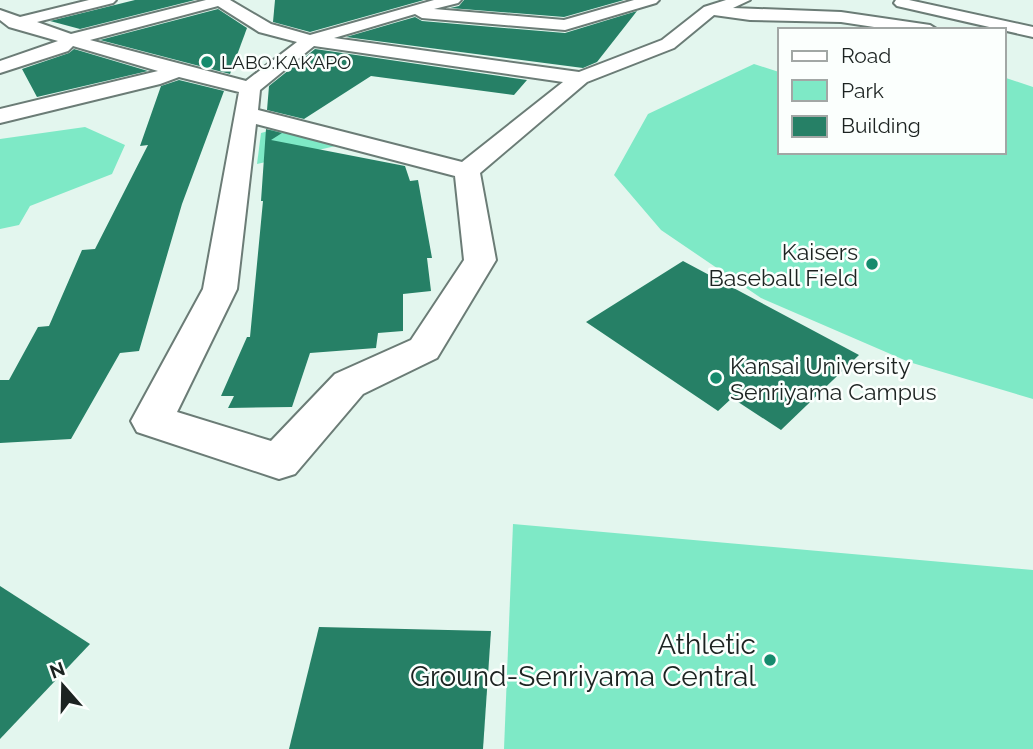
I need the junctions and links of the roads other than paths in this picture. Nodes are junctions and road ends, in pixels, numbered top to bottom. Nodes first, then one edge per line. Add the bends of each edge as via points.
1 (108, 0) edge
2 (220, 0) edge
3 (651, 0) edge
4 (742, 0) edge
5 (892, 0) edge
6 (443, 1) edge
7 (710, 10) junction
8 (386, 11) junction
9 (0, 15) edge
10 (21, 21) junction
11 (0, 27) edge
12 (916, 28) edge
13 (1033, 32) edge
14 (70, 40) junction
15 (310, 40) junction
16 (0, 67) edge
17 (178, 71) junction
18 (580, 78) junction
19 (247, 101) junction
20 (0, 116) edge
21 (467, 171) junction

1 - 10 street
2 - 14 street
2 - 15 street via 265,28
3 - 8 street via 565,25
4 - 7 street
5 - 13 street
6 - 8 street
7 - 12 street via 841,17
7 - 18 street via 668,44
8 - 15 street
9 - 10 street
10 - 11 street
10 - 14 street
14 - 16 street via 62,47
14 - 17 street
15 - 18 street
15 - 19 street
17 - 19 street
17 - 20 street
18 - 21 street
19 - 21 street
19 - 21 street via 220,289 152,421 279,461 349,384 425,349 480,260

